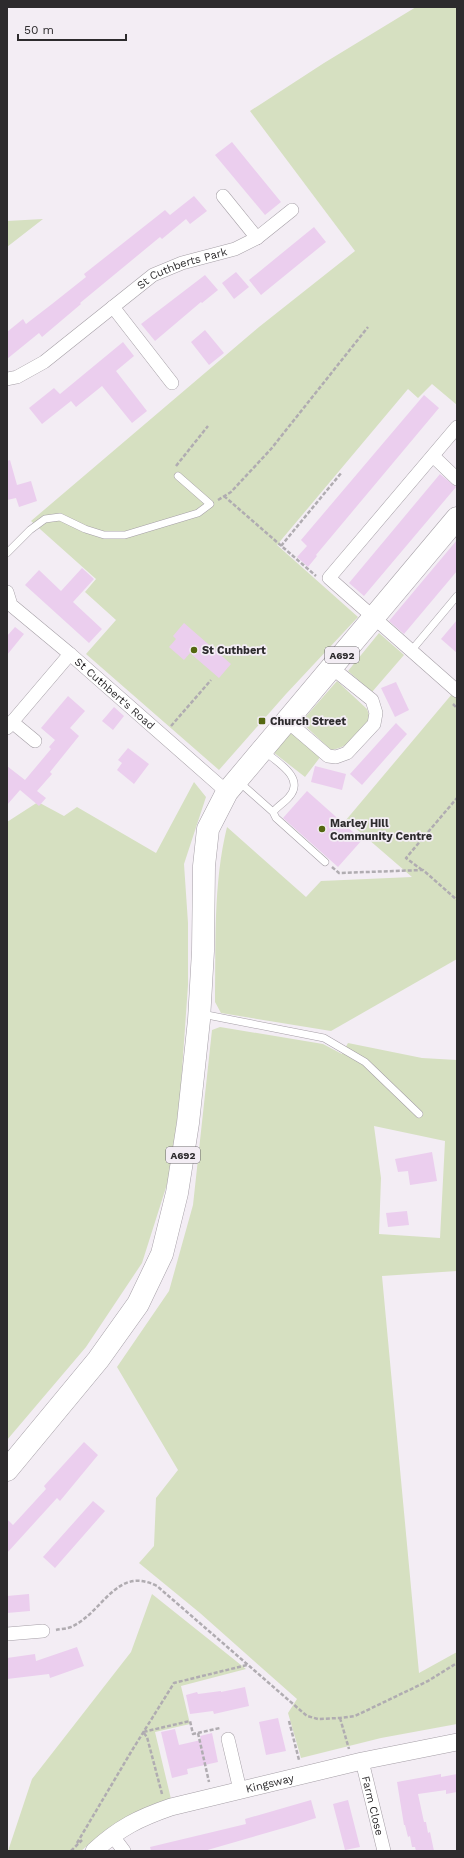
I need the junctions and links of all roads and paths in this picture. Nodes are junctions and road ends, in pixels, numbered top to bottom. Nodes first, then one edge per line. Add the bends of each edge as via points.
1 (223, 196) dead end
2 (292, 210) dead end
3 (257, 238) junction
4 (112, 307) junction
5 (368, 328) dead end
6 (7, 379) edge
7 (172, 383) dead end
8 (208, 426) dead end
9 (457, 427) edge
10 (433, 456) junction
11 (342, 472) dead end
12 (178, 476) joint
13 (457, 479) edge
14 (224, 496) junction
15 (210, 504) junction
16 (457, 518) edge
17 (281, 546) junction
18 (7, 553) edge
19 (330, 578) junction
20 (7, 592) edge
21 (457, 596) edge
22 (374, 618) junction
23 (412, 651) junction
24 (70, 654) junction
25 (331, 667) junction
26 (211, 680) dead end
27 (457, 692) edge
28 (287, 721) junction
29 (10, 725) edge
30 (163, 736) junction
31 (34, 740) dead end
32 (262, 750) junction
33 (232, 786) junction
34 (457, 798) edge
35 (273, 812) junction
36 (325, 862) joint
37 (423, 870) junction
38 (457, 900) edge
39 (200, 1014) junction
40 (419, 1114) dead end
41 (7, 1470) edge
42 (43, 1631) joint
43 (7, 1634) edge
44 (457, 1663) edge
45 (247, 1665) junction
46 (340, 1718) junction
47 (289, 1721) dead end
48 (144, 1732) junction
49 (198, 1733) junction
50 (228, 1739) joint
51 (457, 1742) edge
52 (349, 1749) dead end
53 (299, 1761) dead end
54 (362, 1761) junction
55 (209, 1782) dead end
56 (240, 1790) junction
57 (162, 1794) dead end
58 (112, 1835) junction
59 (76, 1845) dead end
60 (94, 1851) edge
61 (124, 1851) edge
62 (384, 1851) edge

1 - 3 street
2 - 3 street, St Cuthberts Park
3 - 4 street, St Cuthberts Park via 235,249 182,263 153,275
4 - 6 street, St Cuthberts Park via 44,362
4 - 7 street
5 - 14 path via 271,449 231,492
8 - 12 path via 174,468
9 - 10 street
10 - 13 street
10 - 19 street
11 - 17 path
12 - 15 lane
14 - 15 path
14 - 17 path
15 - 18 lane via 198,514 125,535 97,533 60,517 45,519
16 - 22 highway, A692
17 - 19 path via 319,579
19 - 22 street
20 - 24 street, St Cuthbert's Road via 11,605
21 - 23 lane
22 - 23 street
22 - 25 highway, A692
23 - 27 street
24 - 29 street
24 - 30 street, St Cuthbert's Road
25 - 28 highway, A692
25 - 28 street via 372,700 376,713 374,724 347,753 336,758 328,756
26 - 30 path
28 - 32 highway, A692
29 - 31 street
30 - 33 street, St Cuthbert's Road
32 - 33 highway, A692
32 - 35 lane via 292,775 295,782 295,789
33 - 35 lane
33 - 39 highway, A692 via 208,829 204,866
34 - 37 path via 406,858
35 - 36 lane via 276,818
36 - 37 path via 339,873
37 - 38 path
39 - 40 lane via 324,1038 365,1062
39 - 41 highway, A692 via 177,1193 162,1254 138,1304 98,1360
42 - 43 street
42 - 45 path via 70,1627 83,1619 118,1586 140,1579 157,1586
44 - 46 path via 428,1681 355,1716
45 - 46 path via 307,1716
45 - 48 path via 174,1683
46 - 52 path
47 - 53 path
48 - 49 path via 190,1721 193,1734
48 - 57 path
48 - 59 path
49 - 50 path via 226,1726
49 - 55 path
50 - 56 street
51 - 54 street, Kingsway
54 - 56 street, Kingsway
54 - 62 street, Farm Close
56 - 58 street, Kingsway via 143,1816
58 - 60 street, Kingsway
58 - 61 street

